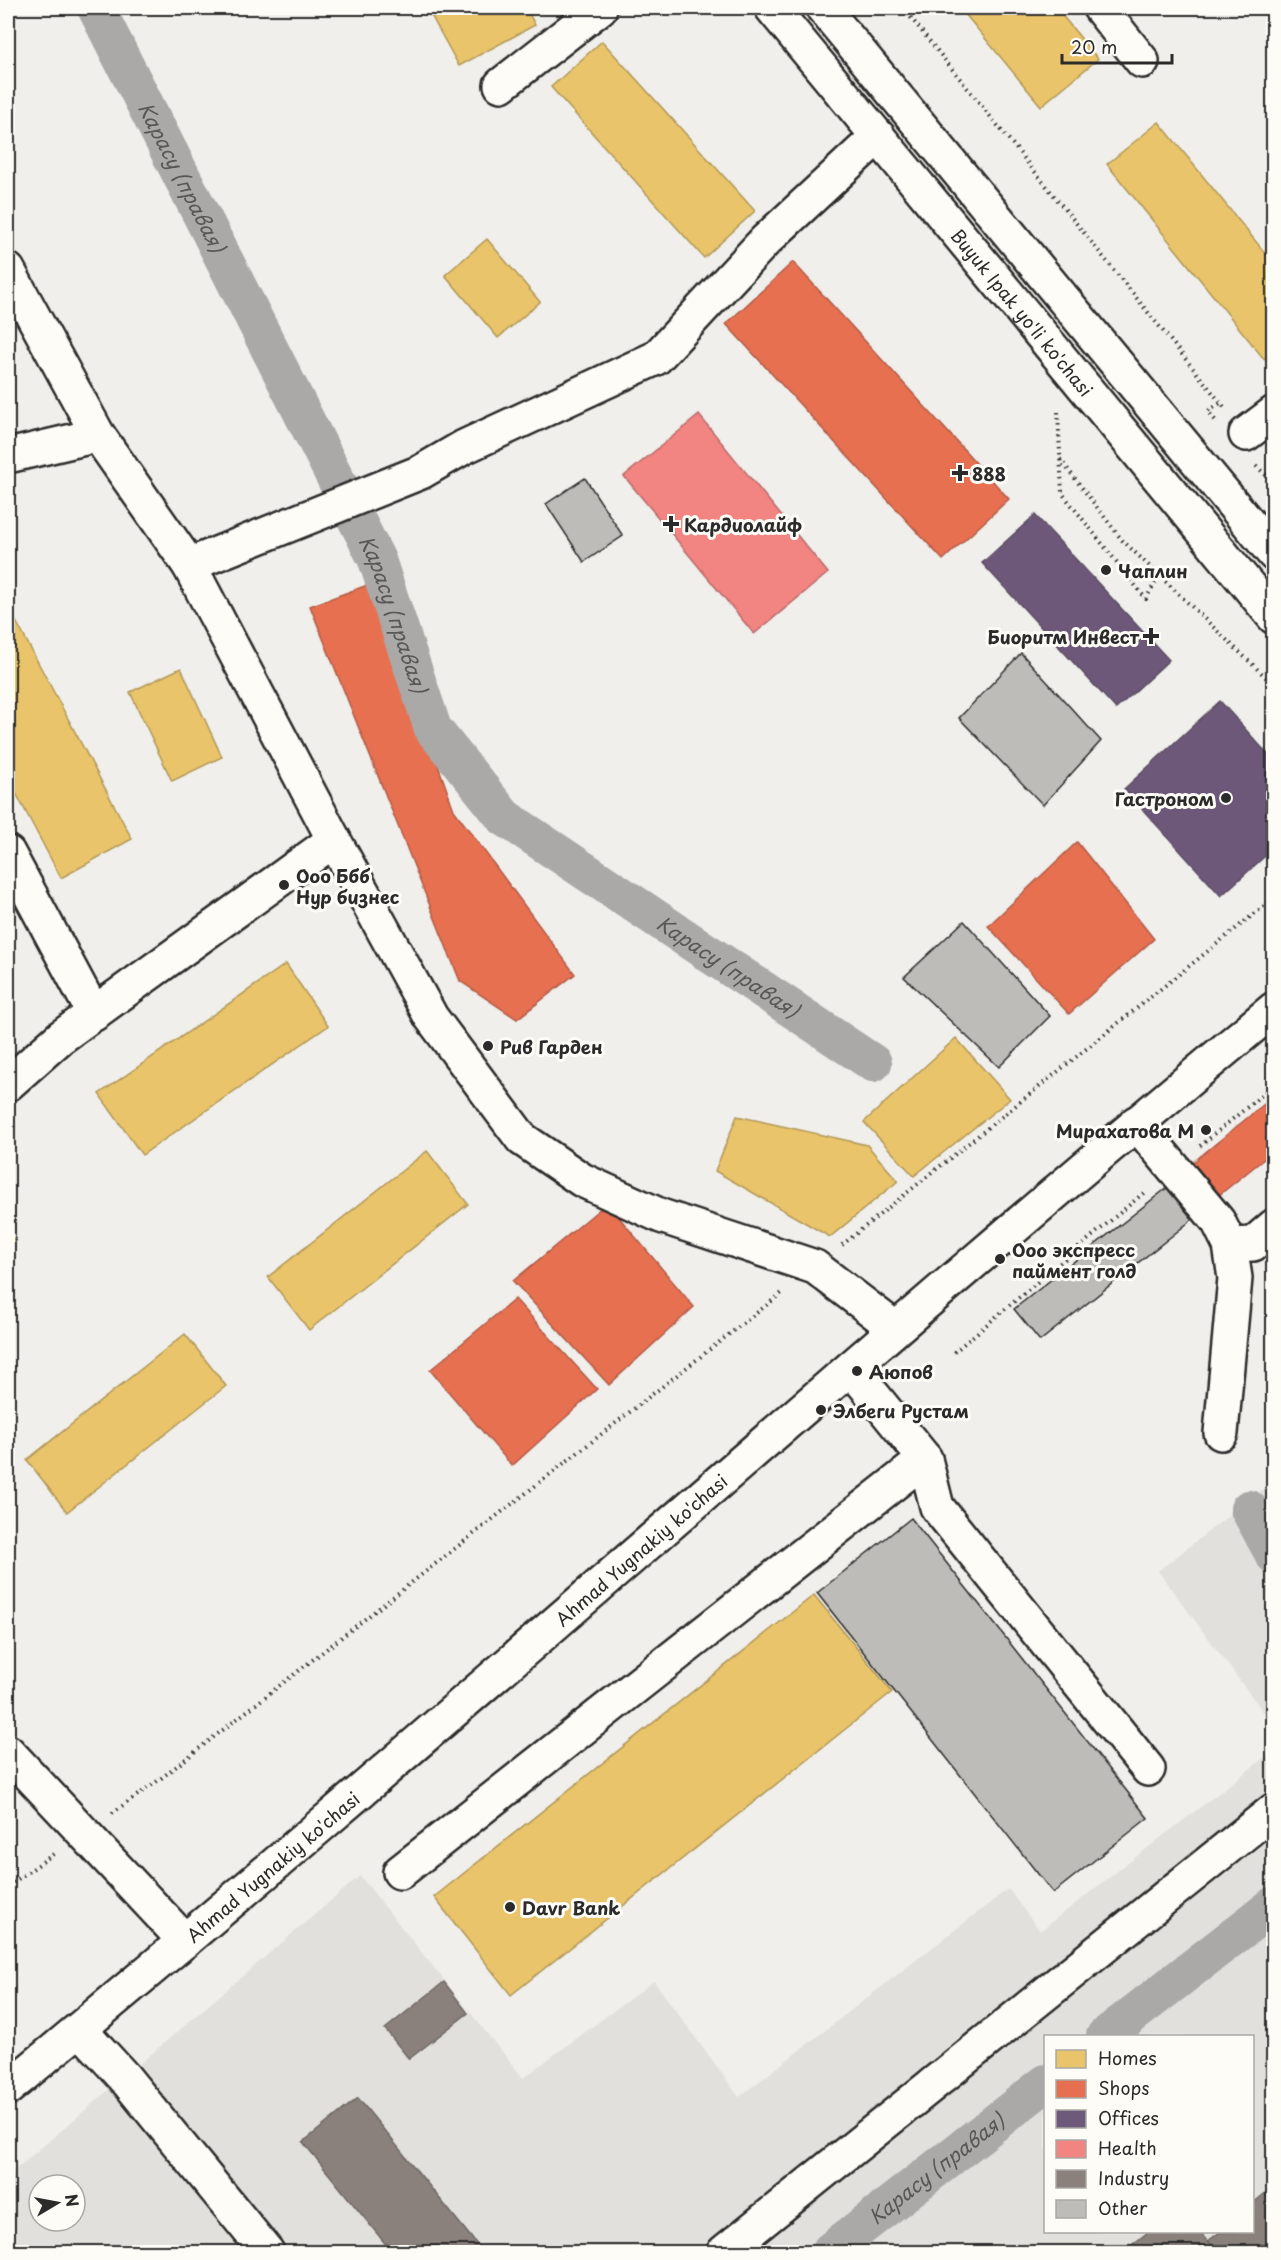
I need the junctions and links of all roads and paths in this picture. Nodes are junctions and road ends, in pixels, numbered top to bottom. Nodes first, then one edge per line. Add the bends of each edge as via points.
1 (600, 8) edge
2 (772, 8) edge
3 (823, 8) edge
4 (903, 8) edge
5 (1100, 8) edge
6 (1142, 61) dead end
7 (501, 85) dead end
8 (878, 136) junction
9 (8, 270) edge
10 (1221, 403) junction
11 (1058, 404) dead end
12 (1208, 411) dead end
13 (1274, 413) edge
14 (98, 435) junction
15 (1246, 435) joint
16 (8, 456) edge
17 (1060, 459) junction
18 (1274, 470) edge
19 (1268, 477) dead end
20 (1274, 554) edge
21 (189, 565) junction
22 (1158, 576) junction
23 (1274, 617) edge
24 (1274, 685) edge
25 (334, 840) junction
26 (8, 853) edge
27 (1274, 898) edge
28 (1274, 1009) edge
29 (94, 1014) junction
30 (8, 1084) edge
31 (1274, 1084) edge
32 (1136, 1123) junction
33 (1172, 1169) junction
34 (1274, 1226) edge
35 (1230, 1245) junction
36 (815, 1267) junction
37 (895, 1328) junction
38 (954, 1352) dead end
39 (850, 1368) junction
40 (1221, 1432) dead end
41 (925, 1459) junction
42 (8, 1752) edge
43 (1148, 1769) dead end
44 (1274, 1810) edge
45 (84, 1832) junction
46 (400, 1872) dead end
47 (8, 1886) edge
48 (185, 1941) junction
49 (80, 2029) junction
50 (8, 2088) edge
51 (267, 2253) edge
52 (724, 2253) edge

1 - 7 street
2 - 8 street, Buyuk Ipak yo'li ko'chasi
3 - 20 street
4 - 10 path
5 - 6 street
8 - 21 street via 765,241 656,358 464,447 422,472
8 - 23 street, Buyuk Ipak yo'li ko'chasi
9 - 14 street
10 - 12 path
10 - 15 path
11 - 17 path
13 - 15 street
14 - 16 street
14 - 21 street
17 - 22 path via 1122,540
17 - 22 path via 1062,494 1146,599
18 - 19 path
21 - 25 street
22 - 24 path
25 - 29 street
25 - 36 street via 431,1017 522,1139 582,1180 662,1216
26 - 29 street
27 - 36 path
28 - 32 street, Ahmad Yugnakiy ko'chasi
29 - 30 street
31 - 33 path
32 - 33 street
32 - 37 street, Ahmad Yugnakiy ko'chasi
33 - 35 street via 1218,1221
33 - 38 path
34 - 35 street via 1253,1244
35 - 40 street via 1234,1278
36 - 37 street
36 - 45 path via 154,1783
37 - 39 street, Ahmad Yugnakiy ko'chasi
39 - 41 street
39 - 48 street, Ahmad Yugnakiy ko'chasi
41 - 43 street via 937,1507
41 - 46 street
42 - 45 street
44 - 52 street
45 - 47 path
45 - 48 street
48 - 49 street, Ahmad Yugnakiy ko'chasi
49 - 50 street, Ahmad Yugnakiy ko'chasi
49 - 51 street via 124,2077

